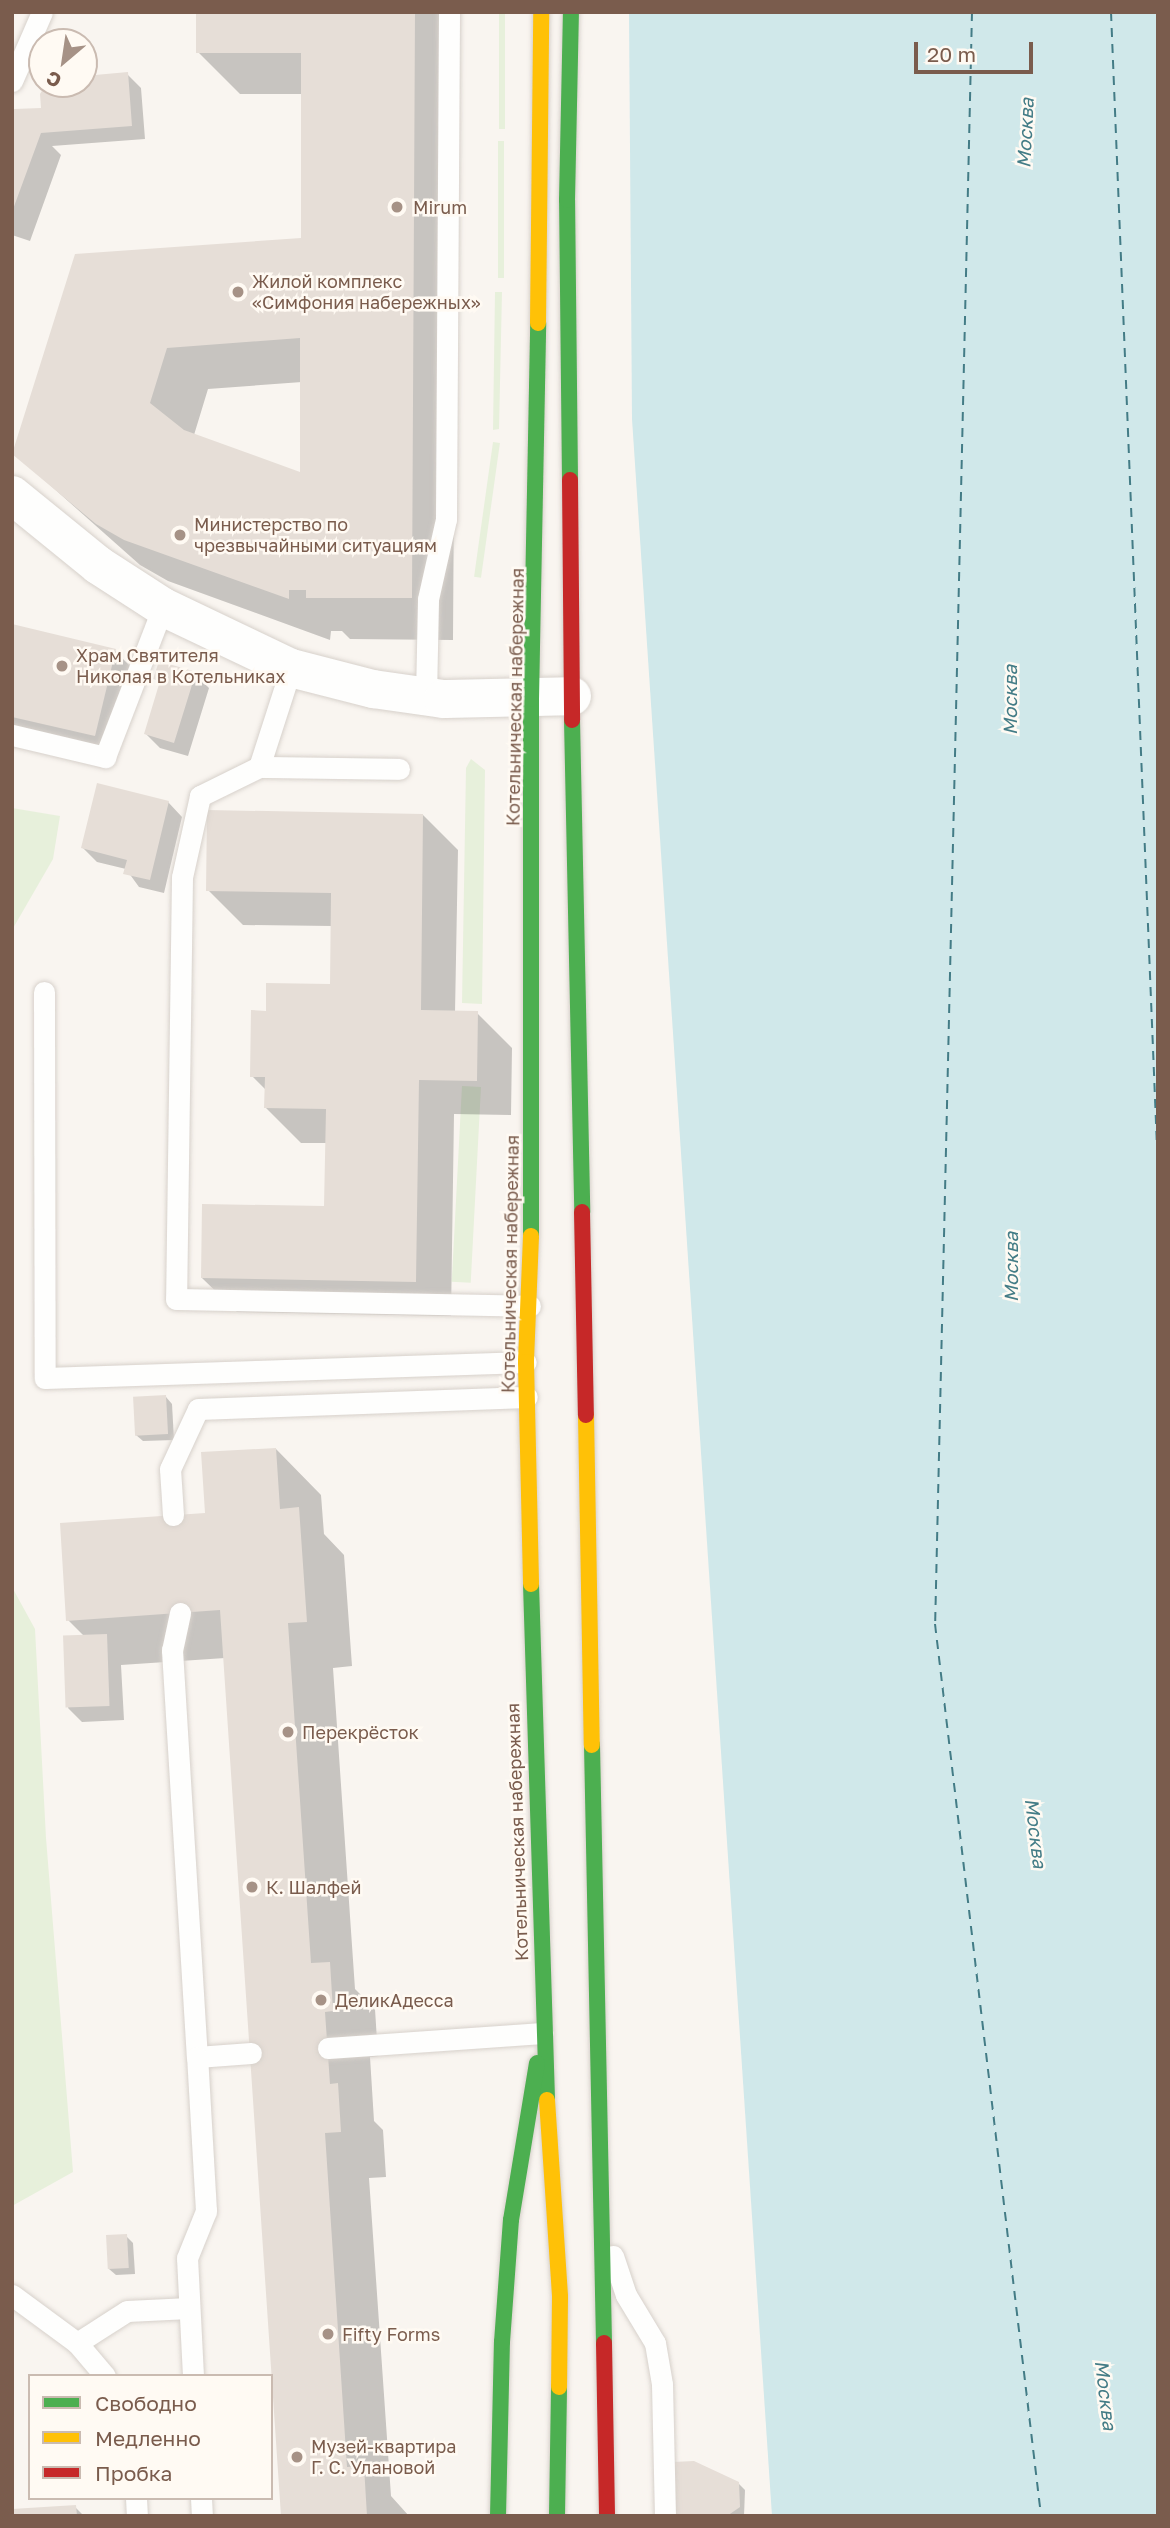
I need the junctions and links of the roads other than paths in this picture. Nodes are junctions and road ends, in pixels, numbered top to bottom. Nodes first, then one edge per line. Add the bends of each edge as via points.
1 (42, 12) edge
2 (449, 12) edge
3 (541, 12) edge
4 (571, 12) edge
5 (12, 81) edge
6 (15, 504) edge
7 (163, 607) junction
8 (291, 668) junction
9 (426, 696) junction
10 (572, 696) junction
11 (531, 699) junction
12 (12, 735) edge
13 (259, 767) junction
14 (399, 769) dead end
15 (44, 992) dead end
16 (530, 1306) junction
17 (526, 1362) junction
18 (527, 1397) junction
19 (173, 1515) dead end
20 (180, 1613) dead end
21 (542, 2033) junction
22 (328, 2048) dead end
23 (251, 2053) dead end
24 (197, 2057) junction
25 (602, 2224) junction
26 (12, 2295) edge
27 (189, 2308) junction
28 (78, 2343) junction
29 (103, 2374) edge
30 (193, 2374) edge
31 (498, 2516) edge
32 (557, 2516) edge
33 (607, 2516) edge
34 (665, 2516) edge

1 - 5 lane
2 - 9 lane via 446,519 428,599
3 - 11 main road, Котельническая набережная via 536,609
4 - 10 main road via 567,200
6 - 7 street
7 - 8 street
7 - 12 lane via 105,757
8 - 9 street via 373,689
8 - 13 lane
9 - 11 street
10 - 11 street
10 - 25 main road
11 - 16 main road, Котельническая набережная
13 - 14 lane
13 - 16 lane via 200,796 182,877 176,1299
15 - 17 lane via 45,1378
16 - 17 main road, Котельническая набережная
17 - 18 main road, Котельническая набережная
18 - 19 lane via 198,1409 170,1469
18 - 21 main road, Котельническая набережная
20 - 24 lane via 172,1650
21 - 22 lane
21 - 31 main road via 511,2220 502,2342
21 - 32 main road, Котельническая набережная via 560,2297
23 - 24 lane
24 - 27 lane via 206,2211 187,2258
25 - 33 main road
25 - 34 lane via 626,2295 655,2343 662,2384
26 - 28 lane
27 - 28 lane via 127,2311
27 - 30 lane
28 - 29 lane

